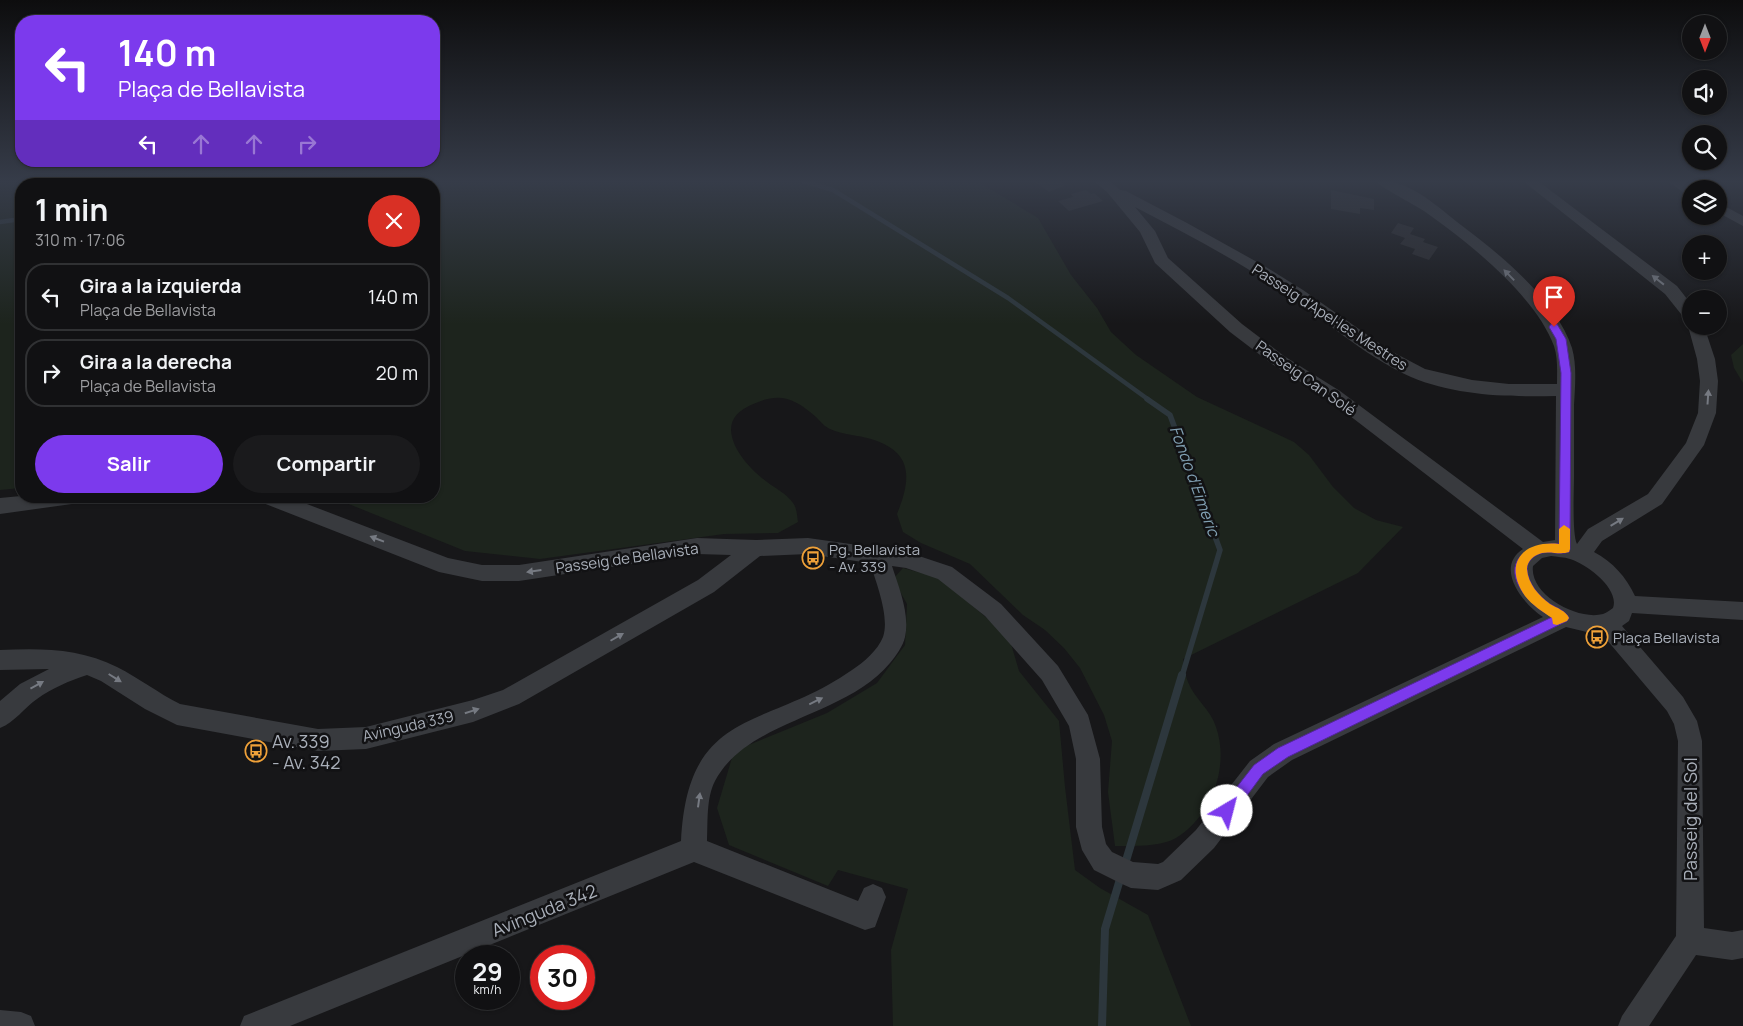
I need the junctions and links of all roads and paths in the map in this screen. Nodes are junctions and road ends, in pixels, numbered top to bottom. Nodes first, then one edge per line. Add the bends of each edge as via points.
1 (1145, 229) edge
2 (1185, 229) edge
3 (1458, 229) edge
4 (1592, 229) edge
5 (1682, 304) edge
6 (1699, 335) edge
7 (1565, 390) junction
8 (24, 503) edge
9 (283, 503) edge
10 (0, 506) edge
11 (756, 548) junction
12 (1538, 549) junction
13 (1573, 552) junction
14 (878, 555) junction
15 (1625, 604) junction
16 (1743, 611) edge
17 (1563, 618) junction
18 (1606, 623) junction
19 (0, 660) edge
20 (87, 665) junction
21 (0, 717) edge
22 (694, 849) junction
23 (873, 897) dead end
24 (1690, 940) junction
25 (1743, 944) edge
26 (0, 1024) edge
27 (14, 1026) edge
28 (21, 1026) edge
29 (254, 1026) edge
30 (1632, 1026) edge

1 - 12 street, Passeig Can Solé via 1162,260 1236,328 1278,360 1334,395
2 - 7 street, Passeig d'Apel·les Mestres via 1280,282 1390,358 1418,372 1474,388
7 -> 3 street via 1561,339 1539,307 1490,255
5 -> 4 street via 1671,290
13 -> 6 street via 1655,499 1695,445 1707,413 1709,381
7 - 13 street
8 - 10 street
11 -> 9 street, Passeig de Bellavista via 697,546 519,573 482,573 446,566
11 - 14 street, Passeig de Bellavista via 808,546
20 -> 11 street, Avinguda 339 via 109,674 178,714 318,740 366,738 472,711 511,697 706,586
12 - 13 street
12 - 17 street via 1526,556 1521,567 1522,580 1531,594
13 - 15 street via 1604,568 1620,586
14 - 17 street, Passeig de Bellavista via 907,560 945,573 993,610 1050,673 1080,723 1088,759 1089,827 1095,850 1103,861 1123,872 1158,877 1172,871 1206,840 1258,769 1283,752
22 -> 14 street via 701,787 706,773 719,755 742,736 860,679 880,662 894,638 894,611
15 - 16 street
15 - 18 street via 1616,619
17 - 18 street via 1593,625
18 - 24 street, Passeig del Sol via 1675,704 1685,721 1690,741
19 - 20 street, Avinguda 339 via 41,658
21 -> 20 street via 33,686
22 - 23 street via 865,917
22 - 29 street, Avinguda 342
24 - 25 street via 1732,946
24 - 30 street
26 - 27 street
27 - 28 street

